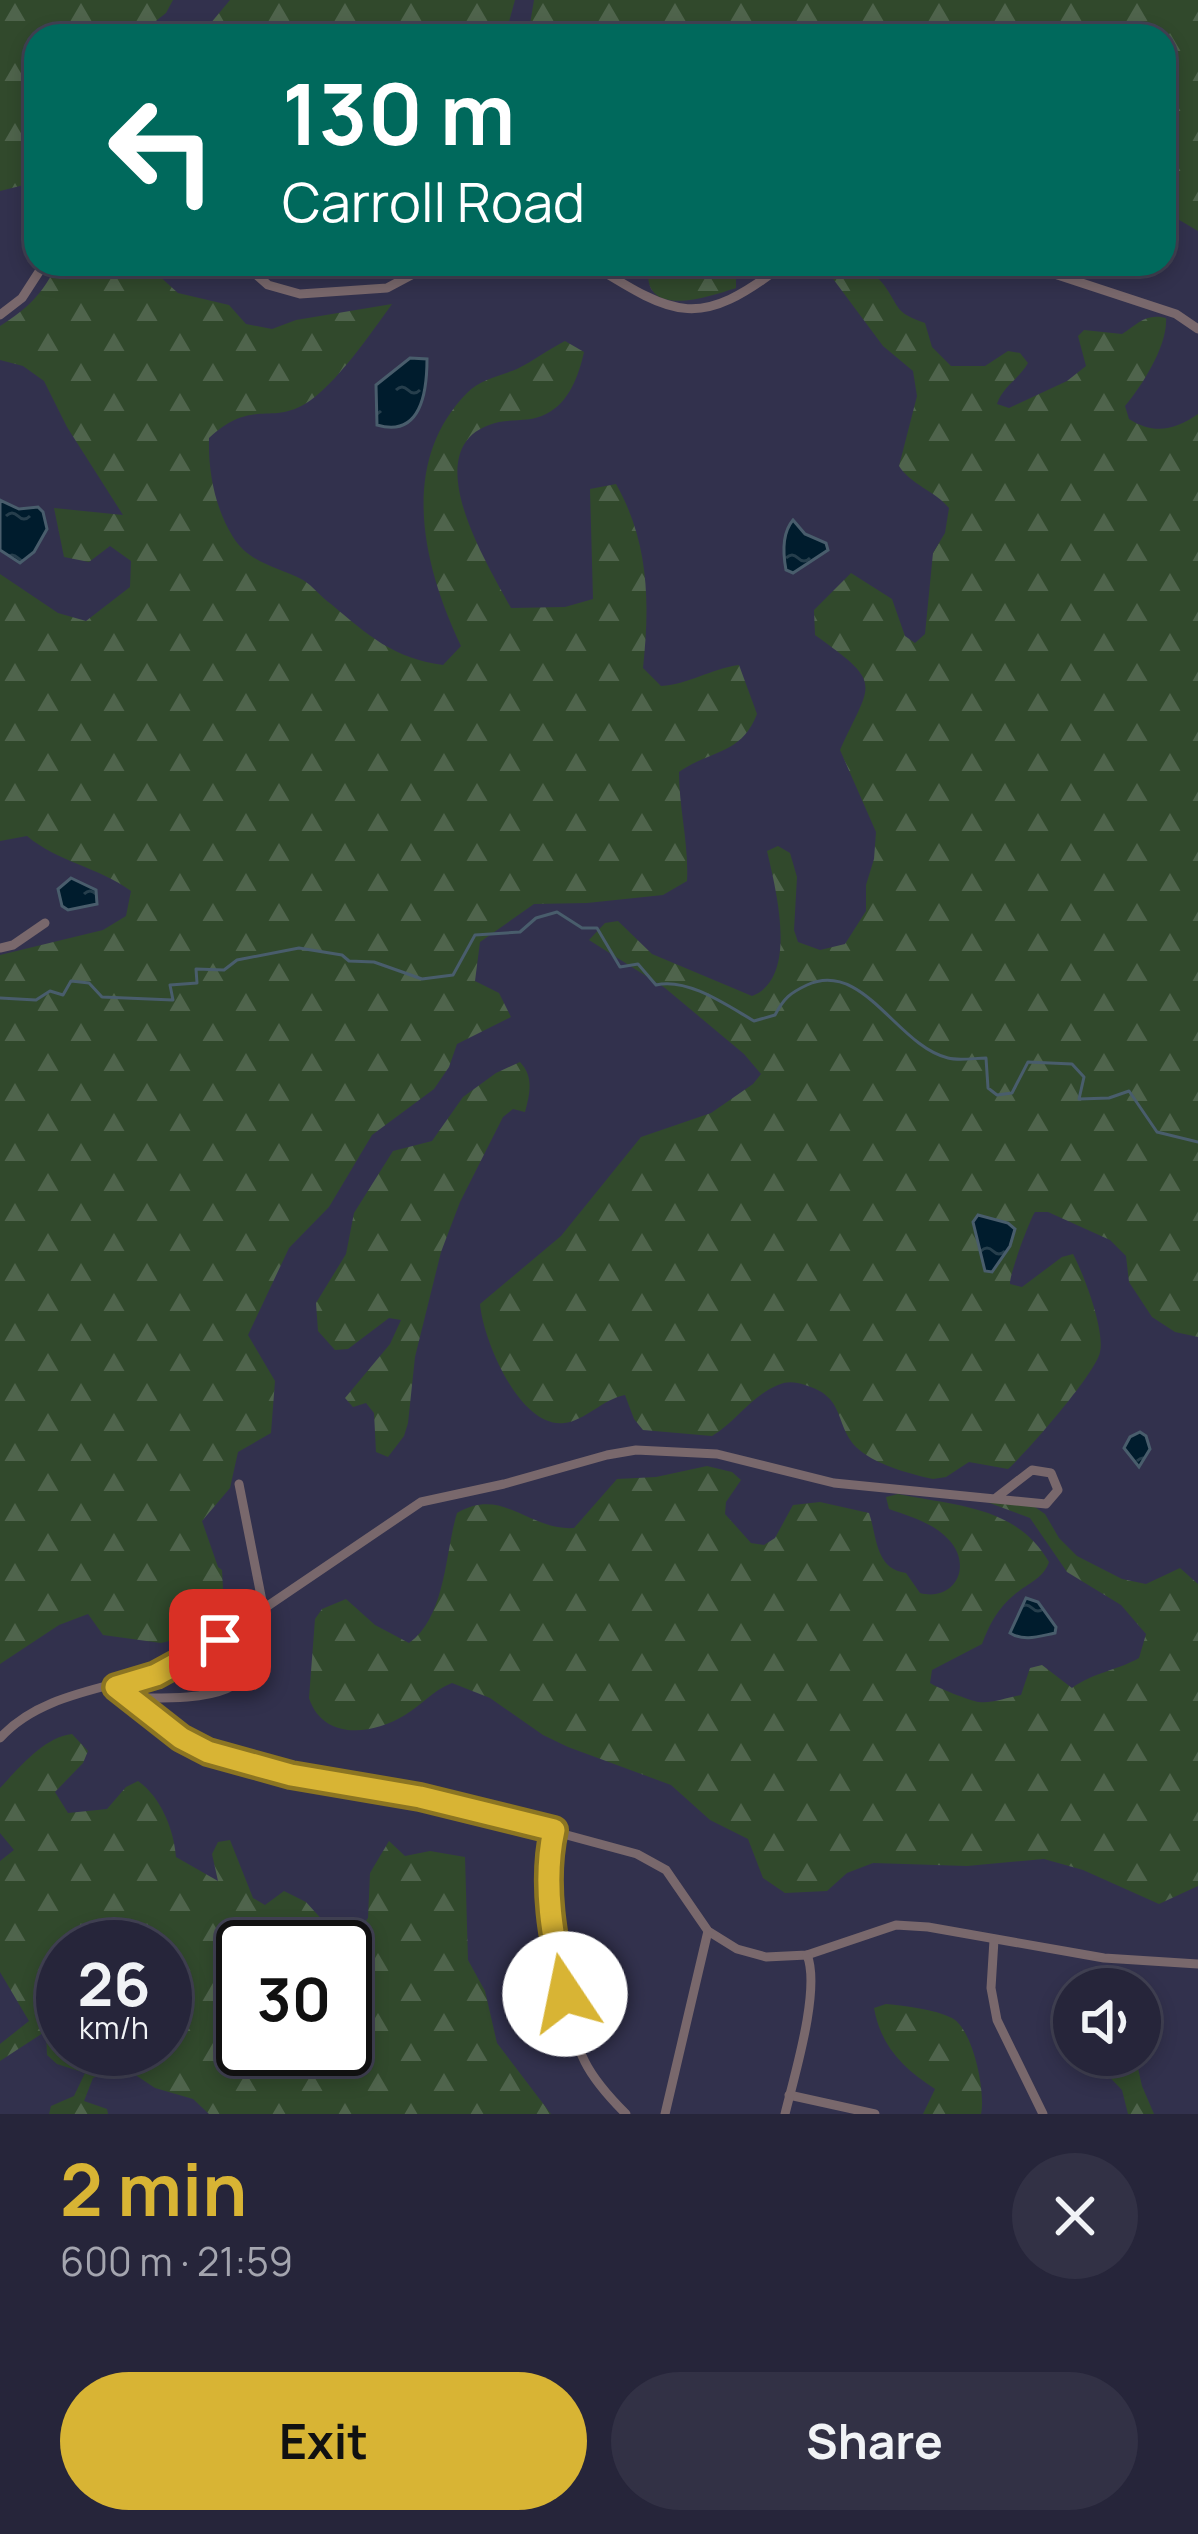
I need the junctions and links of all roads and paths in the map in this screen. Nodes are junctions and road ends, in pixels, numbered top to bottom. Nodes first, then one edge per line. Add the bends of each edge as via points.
1 (36, 276) edge
2 (258, 276) edge
3 (409, 276) edge
4 (610, 276) edge
5 (767, 276) edge
6 (1060, 276) edge
7 (0, 315) edge
8 (1198, 329) edge
9 (45, 923) dead end
10 (0, 948) edge
11 (239, 1484) dead end
12 (997, 1497) junction
13 (265, 1611) junction
14 (244, 1624) junction
15 (116, 1687) junction
16 (130, 1698) junction
17 (0, 1738) edge
18 (554, 1830) junction
19 (708, 1931) junction
20 (994, 1940) junction
21 (807, 1955) junction
22 (1198, 1964) edge
23 (789, 2096) junction
24 (626, 2114) edge
25 (665, 2114) edge
26 (785, 2114) edge
27 (875, 2114) edge
28 (1043, 2114) edge

1 - 7 street
2 - 3 street via 300,294 387,287
4 - 5 street via 647,299 700,310
6 - 8 street via 1176,314
9 - 10 street
11 - 13 street
12 - 12 street via 1032,1470 1051,1473 1058,1490 1046,1504
12 - 13 street via 834,1484 717,1454 636,1450 421,1502
13 - 14 street
14 - 15 street via 156,1675
14 - 16 street via 249,1661 230,1690
15 - 16 street
15 - 17 street via 52,1702
16 - 18 street via 183,1739 244,1763
18 - 19 street via 654,1861
18 - 24 street via 552,1922 574,2036
19 - 21 street via 766,1957
19 - 25 street
20 - 21 street via 896,1925
20 - 22 street
20 - 28 street via 997,2020
21 - 23 street via 811,1988
23 - 26 street
23 - 27 street

